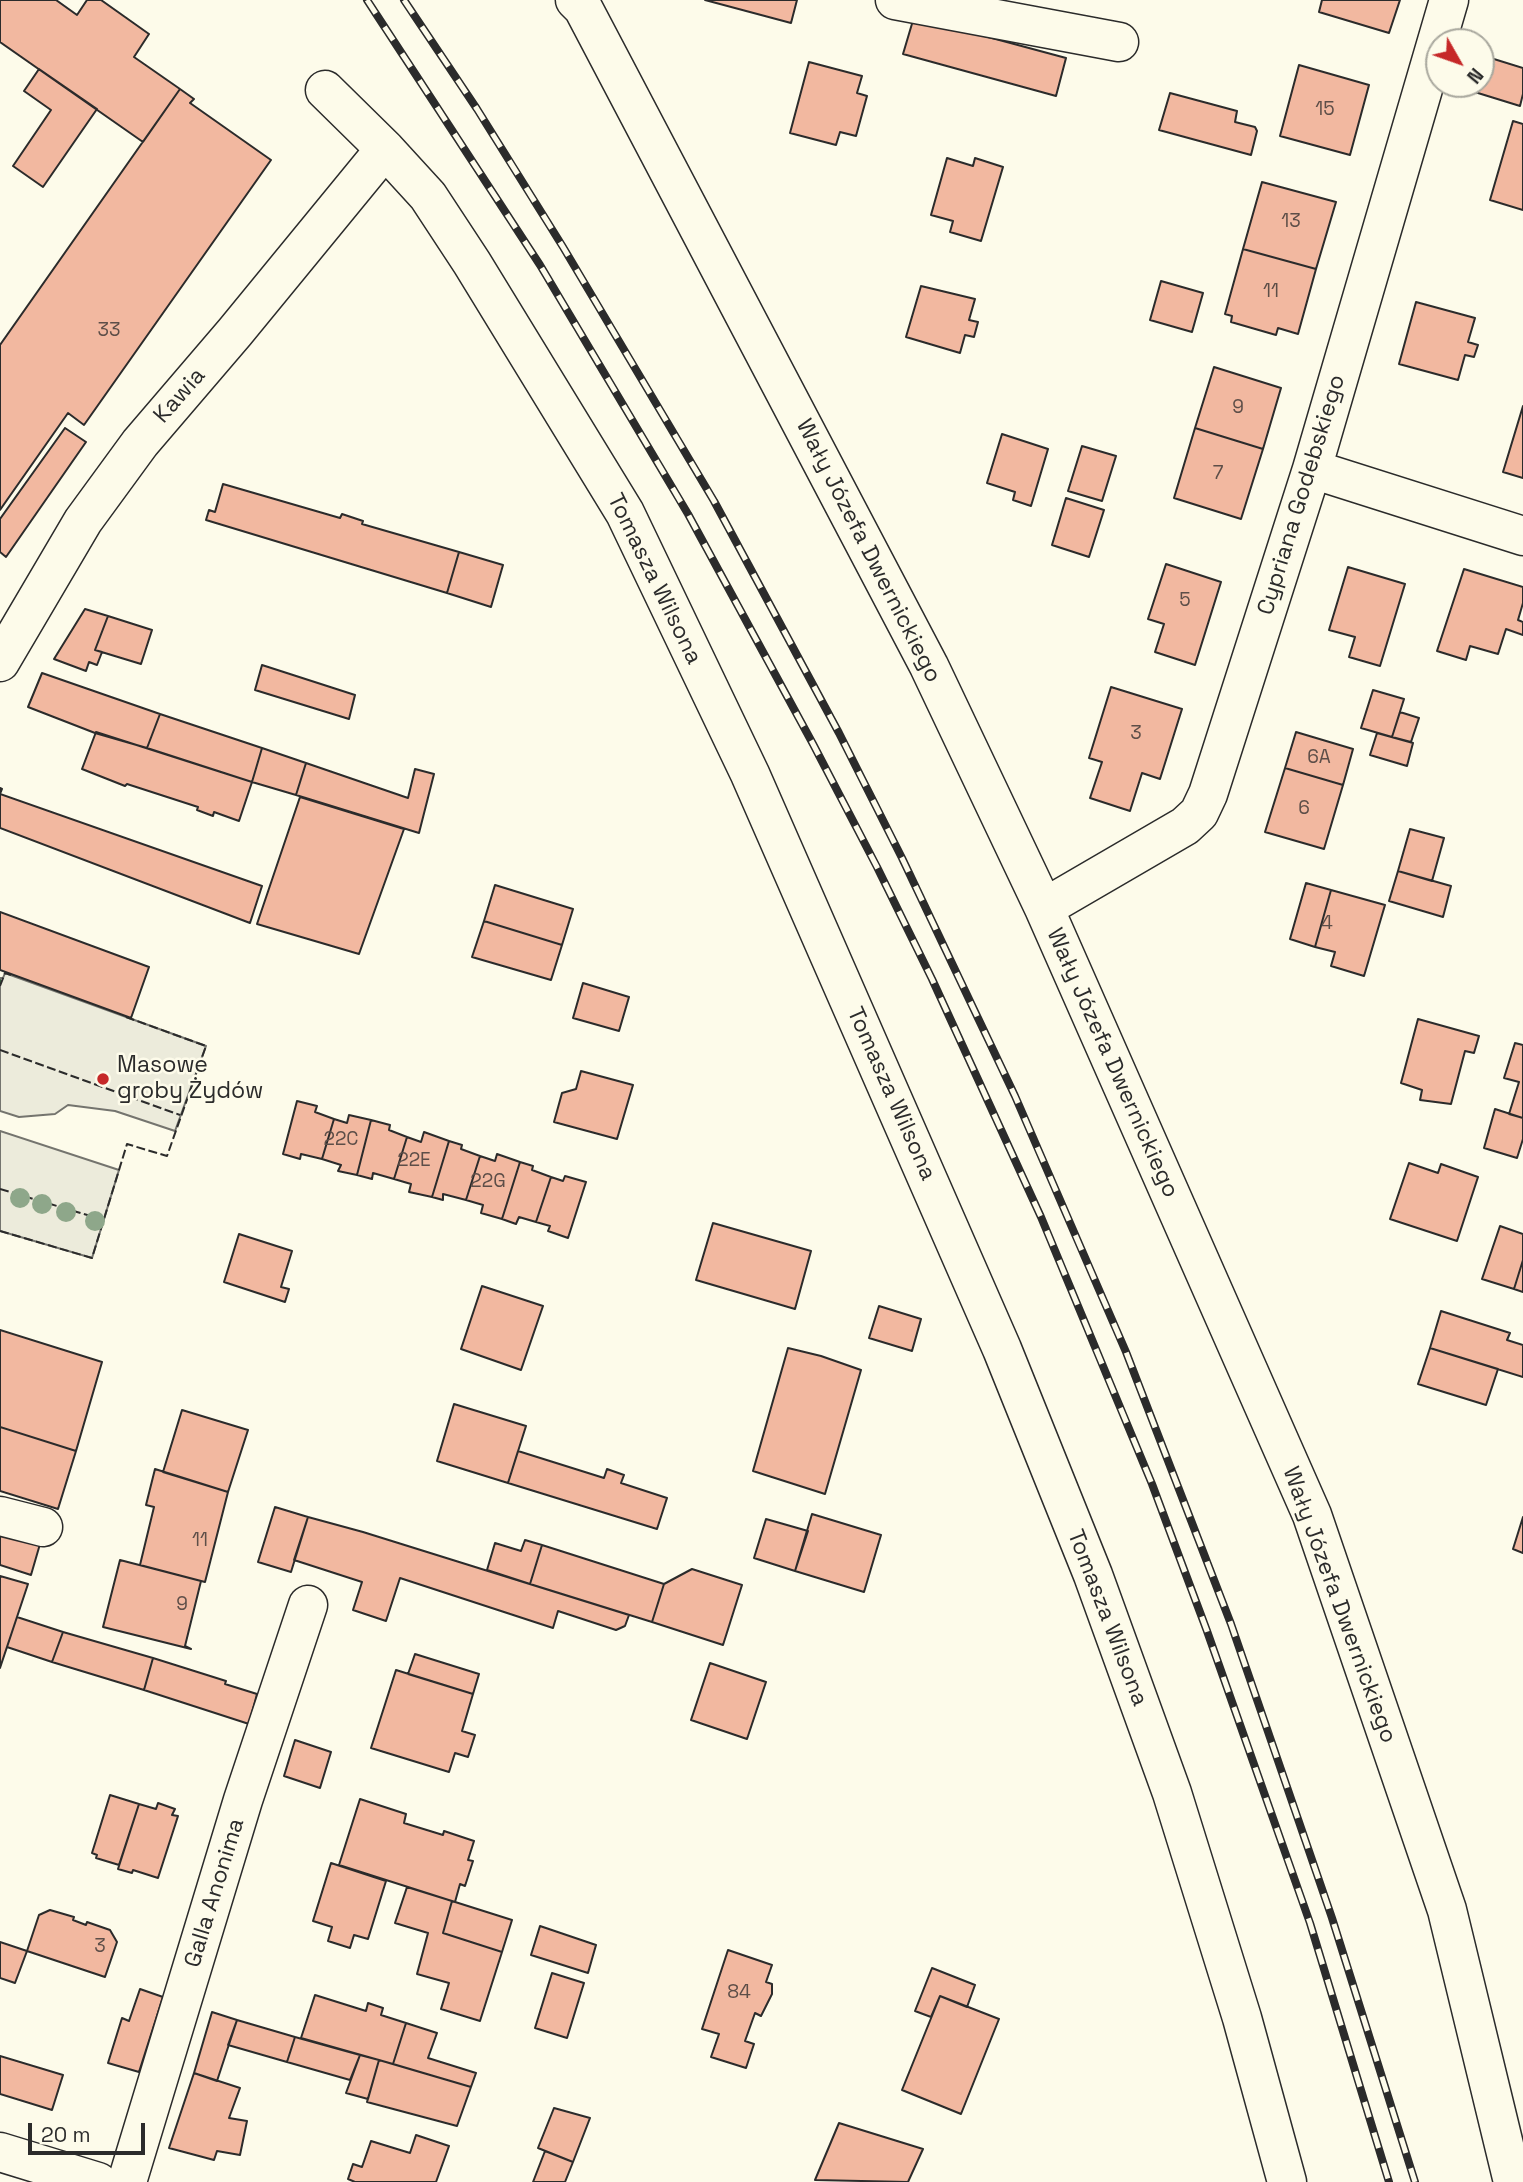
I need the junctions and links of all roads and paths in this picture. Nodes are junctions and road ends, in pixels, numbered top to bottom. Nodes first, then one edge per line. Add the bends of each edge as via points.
1 (895, 0) edge
2 (1449, 0) edge
3 (581, 3) edge
4 (1119, 42) dead end
5 (325, 90) dead end
6 (385, 149) junction
7 (1312, 469) junction
8 (1523, 536) edge
9 (0, 662) edge
10 (1044, 908) junction
11 (0, 1516) edge
12 (43, 1527) dead end
13 (308, 1605) dead end
14 (0, 2152) edge
15 (98, 2182) edge
16 (127, 2182) edge
17 (1287, 2182) edge
18 (1513, 2182) edge

1 - 4 street
2 - 7 street, Cypriana Godebskiego
3 - 10 street, Wały Józefa Dwernickiego via 929,666
5 - 6 street, Tomasza Wilsona
6 - 9 street, Kawia via 140,443 83,521
6 - 17 street, Tomasza Wilsona via 428,196 625,513 750,774 850,998 1002,1349 1102,1600 1172,1793
7 - 8 street
7 - 10 street, Cypriana Godebskiego via 1199,813 1185,826
10 - 18 street, Wały Józefa Dwernickiego via 1312,1515 1447,1910
11 - 12 street
13 - 16 street, Galla Anonima via 243,1800
14 - 15 street

